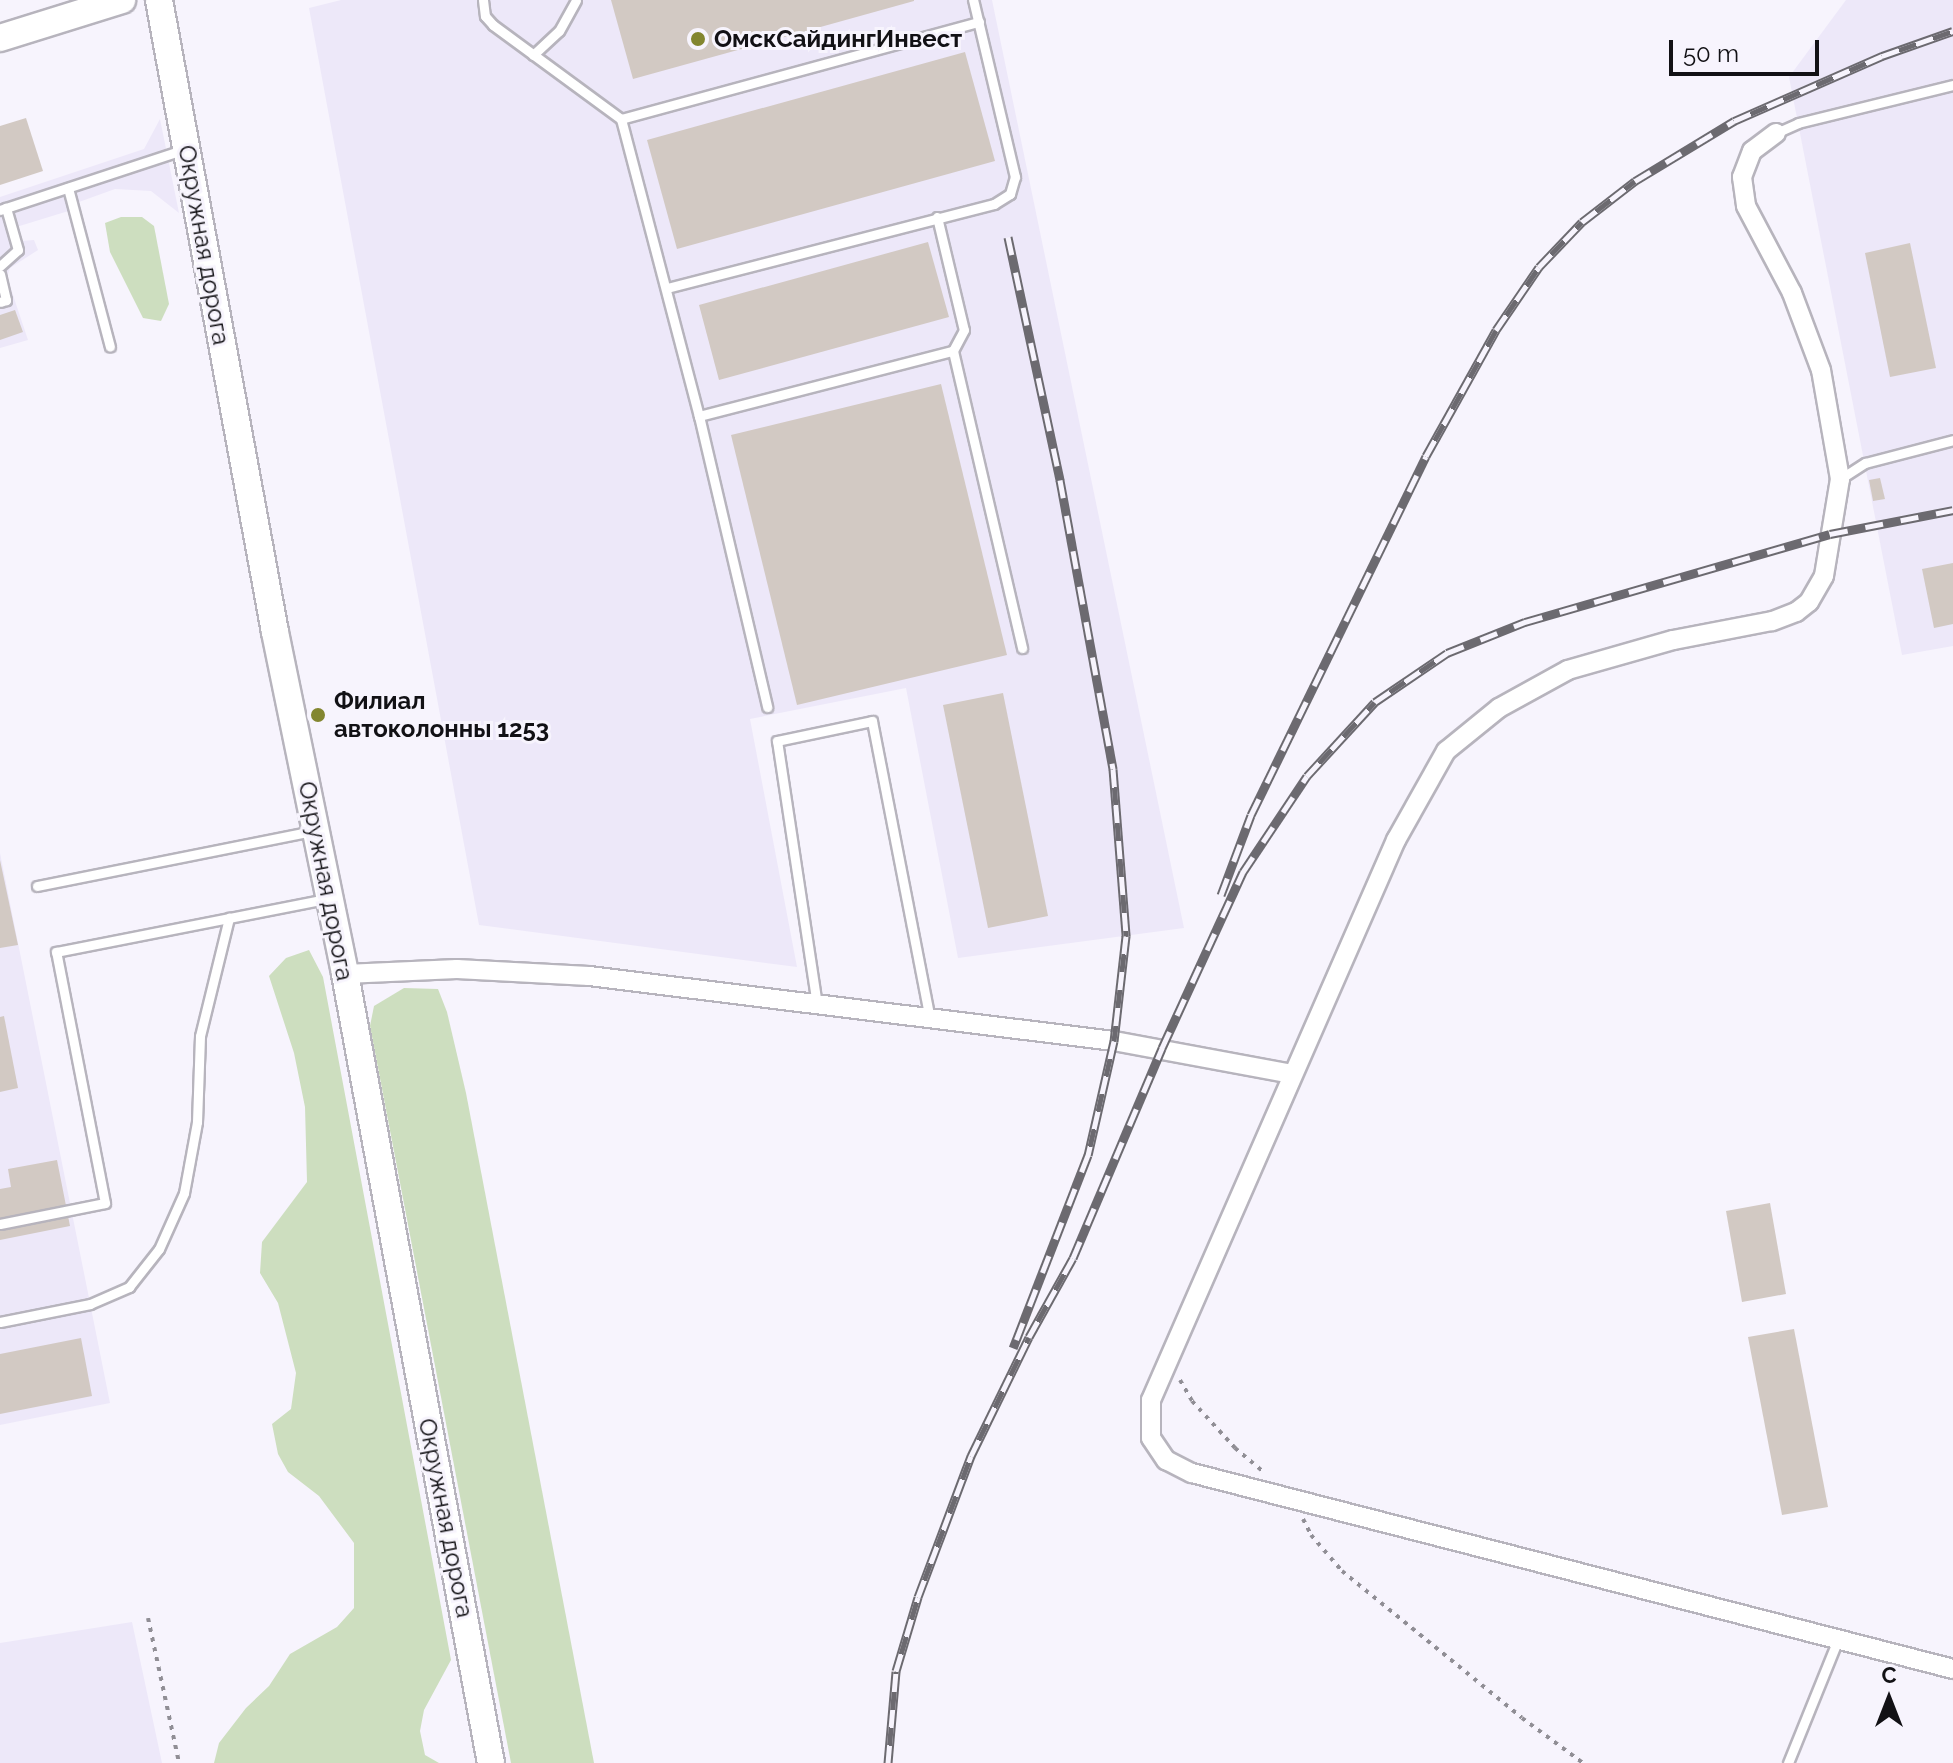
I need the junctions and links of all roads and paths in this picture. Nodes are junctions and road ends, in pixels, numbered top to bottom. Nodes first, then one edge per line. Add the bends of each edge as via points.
1 (122, 0) edge
2 (159, 0) edge
3 (483, 0) edge
4 (576, 0) edge
5 (973, 0) edge
6 (979, 22) junction
7 (0, 38) edge
8 (533, 55) junction
9 (1953, 85) edge
10 (621, 119) junction
11 (1776, 133) joint
12 (186, 149) junction
13 (68, 188) junction
14 (3, 209) edge
15 (937, 217) junction
16 (0, 266) edge
17 (0, 274) edge
18 (667, 288) junction
19 (0, 302) edge
20 (110, 347) dead end
21 (953, 351) junction
22 (699, 416) junction
23 (1953, 440) edge
24 (1840, 479) junction
25 (1022, 648) dead end
26 (767, 707) dead end
27 (316, 831) junction
28 (37, 886) dead end
29 (330, 898) junction
30 (229, 918) junction
31 (345, 974) junction
32 (817, 1005) junction
33 (930, 1020) junction
34 (1292, 1074) junction
35 (0, 1224) edge
36 (0, 1322) edge
37 (1174, 1347) junction
38 (1266, 1473) dead end
39 (1293, 1499) junction
40 (148, 1618) dead end
41 (1838, 1639) junction
42 (1953, 1669) edge
43 (179, 1763) edge
44 (491, 1763) edge
45 (1583, 1763) edge
46 (1788, 1763) edge

1 - 7 main road
2 - 12 main road, Окружная дорога
3 - 8 lane via 485,16 493,25
4 - 8 lane via 559,31
5 - 6 lane
6 - 10 lane
6 - 15 lane via 1015,177 1010,194 994,204
8 - 10 lane
9 - 11 lane
10 - 18 lane
11 - 24 street via 1752,151 1742,177 1746,206 1792,293 1821,370
12 - 13 lane
12 - 27 main road, Окружная дорога
13 - 14 lane
13 - 20 lane
14 - 16 lane via 18,250
15 - 18 lane
15 - 21 lane via 963,319 964,330
17 - 19 lane via 6,300
18 - 22 lane
21 - 22 lane
21 - 25 lane
22 - 26 lane
23 - 24 lane via 1865,463
24 - 34 street via 1824,576 1809,602 1796,612 1568,670 1499,708 1446,751 1396,840
27 - 28 lane
27 - 29 main road, Окружная дорога
29 - 30 lane
29 - 31 main road, Окружная дорога
30 - 35 lane via 56,952 105,1203
30 - 36 lane via 200,1036 197,1122 184,1193 159,1249 129,1287 90,1304
31 - 32 street via 457,969 589,976
31 - 44 main road, Окружная дорога
32 - 33 street
32 - 33 lane via 777,741 872,721
33 - 34 street via 1162,1048
34 - 37 street
37 - 38 path via 1176,1374 1192,1401
37 - 39 street via 1151,1400 1151,1438 1166,1460 1192,1473
39 - 41 street
39 - 45 path via 1311,1535 1342,1571
40 - 43 path
41 - 42 street
41 - 46 lane

